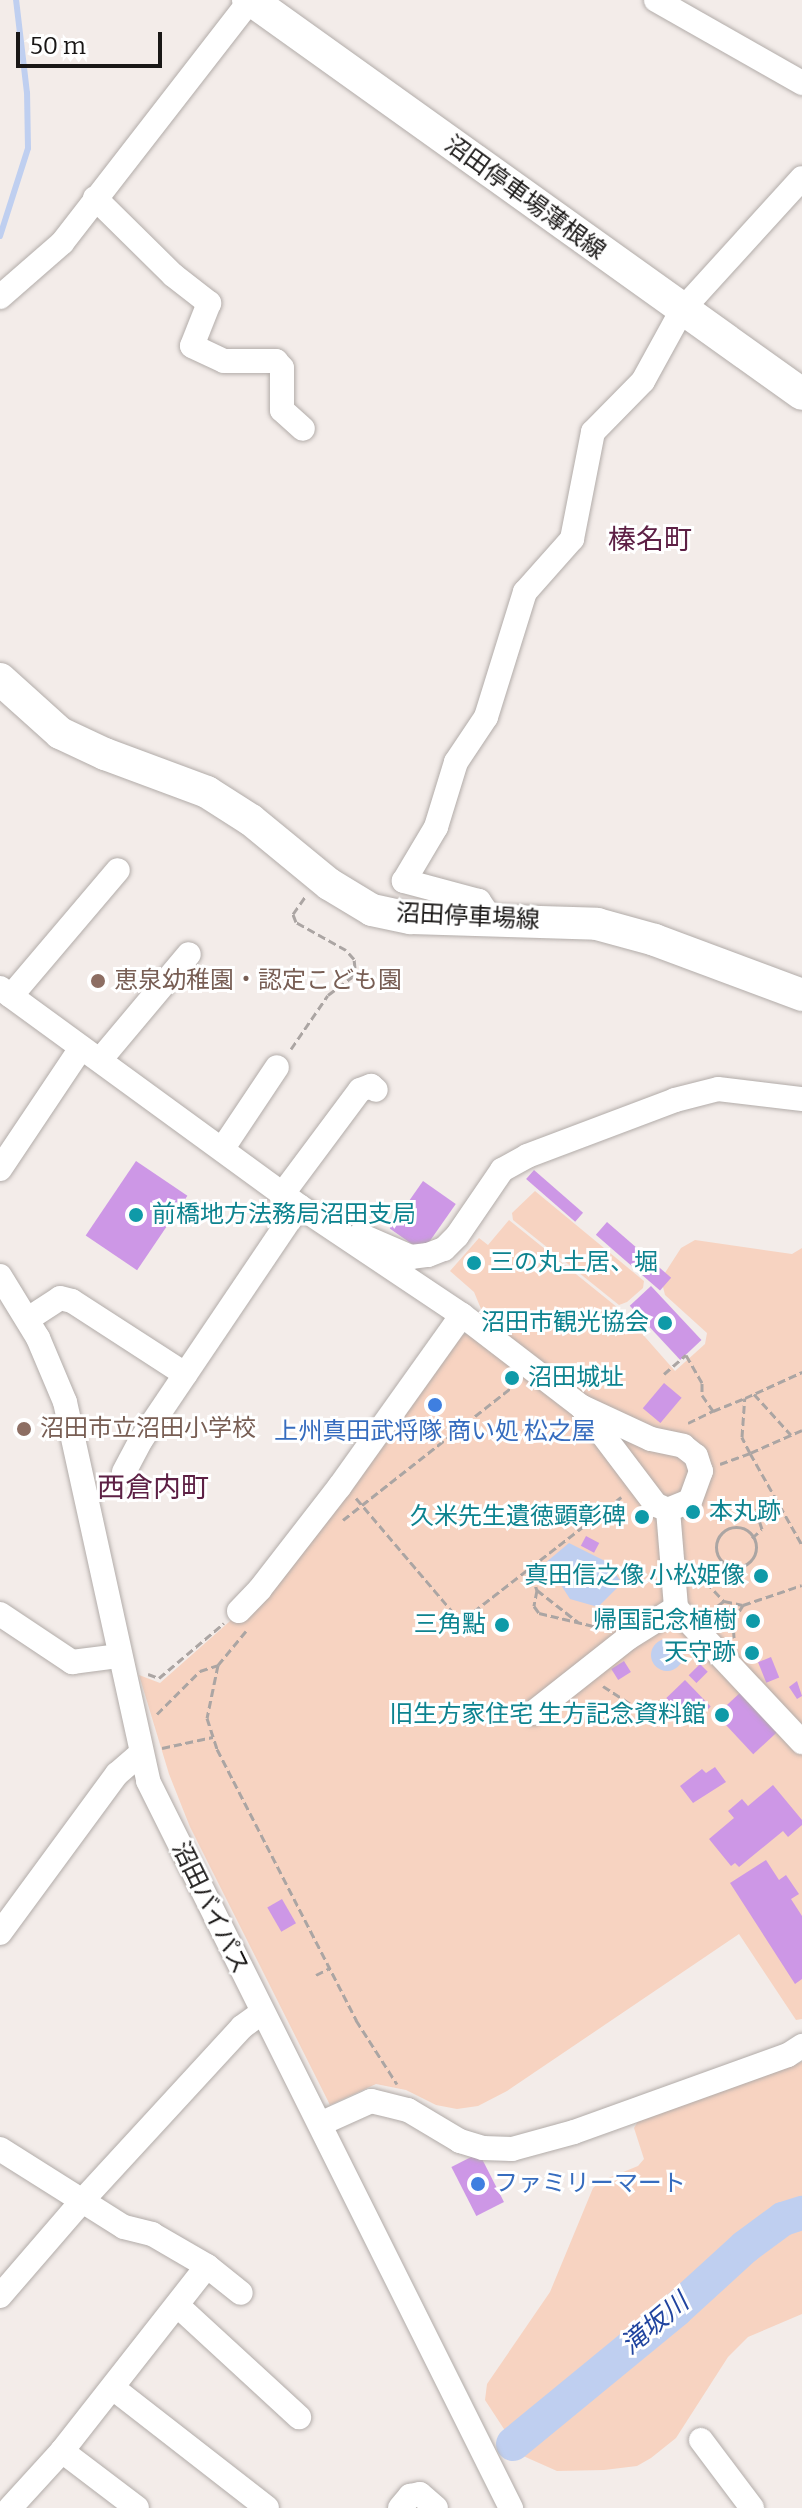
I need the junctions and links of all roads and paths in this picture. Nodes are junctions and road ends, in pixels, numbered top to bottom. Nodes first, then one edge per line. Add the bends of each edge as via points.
1 (248, 0) edge
2 (656, 0) edge
3 (802, 83) edge
4 (802, 178) edge
5 (95, 198) junction
6 (0, 297) edge
7 (682, 310) junction
8 (802, 394) edge
9 (303, 429) dead end
10 (0, 679) edge
11 (118, 870) dead end
12 (309, 892) dead end
13 (491, 919) junction
14 (189, 954) dead end
15 (6, 992) edge
16 (802, 995) edge
17 (91, 1054) junction
18 (277, 1067) joint
19 (376, 1090) dead end
20 (802, 1099) edge
21 (223, 1148) junction
22 (0, 1169) edge
23 (291, 1199) junction
24 (346, 1238) junction
25 (0, 1276) edge
26 (462, 1315) junction
27 (28, 1319) junction
28 (534, 1369) junction
29 (802, 1372) edge
30 (185, 1374) junction
31 (664, 1374) dead end
32 (754, 1394) junction
33 (745, 1398) junction
34 (582, 1407) junction
35 (802, 1430) edge
36 (791, 1435) junction
37 (750, 1453) junction
38 (701, 1471) junction
39 (124, 1472) dead end
40 (340, 1486) junction
41 (630, 1490) dead end
42 (773, 1497) junction
43 (365, 1505) junction
44 (668, 1510) junction
45 (341, 1521) dead end
46 (752, 1538) junction
47 (802, 1545) edge
48 (722, 1562) junction
49 (532, 1575) dead end
50 (802, 1585) edge
51 (537, 1590) junction
52 (676, 1608) junction
53 (452, 1611) dead end
54 (0, 1614) edge
55 (247, 1615) junction
56 (464, 1619) dead end
57 (578, 1622) junction
58 (628, 1638) junction
59 (118, 1656) junction
60 (218, 1665) junction
61 (590, 1671) junction
62 (146, 1673) dead end
63 (634, 1706) dead end
64 (533, 1713) dead end
65 (149, 1724) dead end
66 (213, 1737) junction
67 (802, 1742) edge
68 (148, 1752) junction
69 (0, 1933) edge
70 (330, 1968) junction
71 (316, 1975) dead end
72 (261, 2013) junction
73 (802, 2046) edge
74 (398, 2087) dead end
75 (320, 2124) junction
76 (0, 2149) edge
77 (82, 2201) junction
78 (207, 2266) junction
79 (241, 2293) dead end
80 (0, 2296) edge
81 (177, 2305) junction
82 (113, 2388) junction
83 (299, 2417) dead end
84 (701, 2440) dead end
85 (62, 2451) junction
86 (127, 2505) edge
87 (10, 2508) edge
88 (267, 2508) edge
89 (400, 2508) edge
90 (436, 2508) edge
91 (511, 2508) edge
92 (752, 2508) edge

1 - 5 street
1 - 7 main road, 沼田停車場薄根線
2 - 3 street
4 - 7 street
5 - 6 street via 62,243
5 - 9 street via 209,303 192,346 224,361 276,361 282,368 282,410
7 - 8 main road, 沼田停車場薄根線
7 - 13 street via 643,381 593,432 572,539 525,592 486,717 456,762 436,827 404,881 479,901
10 - 13 main road, 沼田停車場線 via 60,733 207,792 372,910 411,918
11 - 15 street
12 - 18 path via 293,914 296,922 346,950 355,968 352,977 328,995
13 - 16 main road, 沼田停車場線 via 597,924 631,931
14 - 17 street
15 - 17 street
17 - 21 street
17 - 22 street
18 - 21 street
19 - 23 street via 360,1090
20 - 24 street via 718,1089 527,1156 502,1170 457,1236 428,1255 411,1257 362,1234
21 - 23 street
23 - 24 street
23 - 30 street
24 - 26 street
25 - 27 street, 沼田バイパス
26 - 28 street
26 - 40 street
27 - 30 street via 60,1298 72,1301
27 - 59 street, 沼田バイパス via 69,1417
28 - 34 street
28 - 43 path
29 - 32 path
30 - 39 street
31 - 33 path via 686,1355 713,1411
32 - 33 path
32 - 36 path
33 - 37 path via 742,1437
34 - 38 street via 651,1439 683,1446 696,1456
34 - 44 street via 647,1495
35 - 36 path
36 - 37 path
37 - 38 path
37 - 42 path
38 - 44 street via 690,1501
40 - 43 path
40 - 55 street via 260,1589
41 - 56 path
42 - 46 path via 756,1510 762,1529
42 - 47 path
43 - 45 path
43 - 53 path
44 - 52 street
46 - 48 path via 755,1553 746,1565
46 - 48 path via 735,1526 720,1534 716,1550
48 - 50 path via 711,1565 706,1582 724,1601 743,1605
49 - 51 path
51 - 57 path
51 - 57 path via 534,1606 539,1613
52 - 58 street
52 - 67 street
54 - 59 street via 72,1662
55 - 60 path
55 - 62 path via 159,1678
57 - 58 path
58 - 61 street
59 - 68 street, 沼田バイパス
60 - 65 path via 200,1671
60 - 66 path via 207,1718
61 - 63 path
61 - 64 street
66 - 68 path
66 - 70 path
68 - 69 street via 117,1774
68 - 72 street, 沼田バイパス via 148,1781
70 - 71 path
70 - 74 path
72 - 75 street, 沼田バイパス
72 - 77 street via 242,2027
73 - 75 street via 574,2132 512,2149 460,2141 408,2110 371,2101
75 - 91 street, 沼田バイパス
76 - 77 street
77 - 78 street
77 - 80 street
78 - 79 street
78 - 81 street
81 - 82 street
81 - 83 street
82 - 85 street
82 - 88 street
84 - 92 street
85 - 86 street
85 - 87 street
89 - 90 street via 410,2496 420,2494

